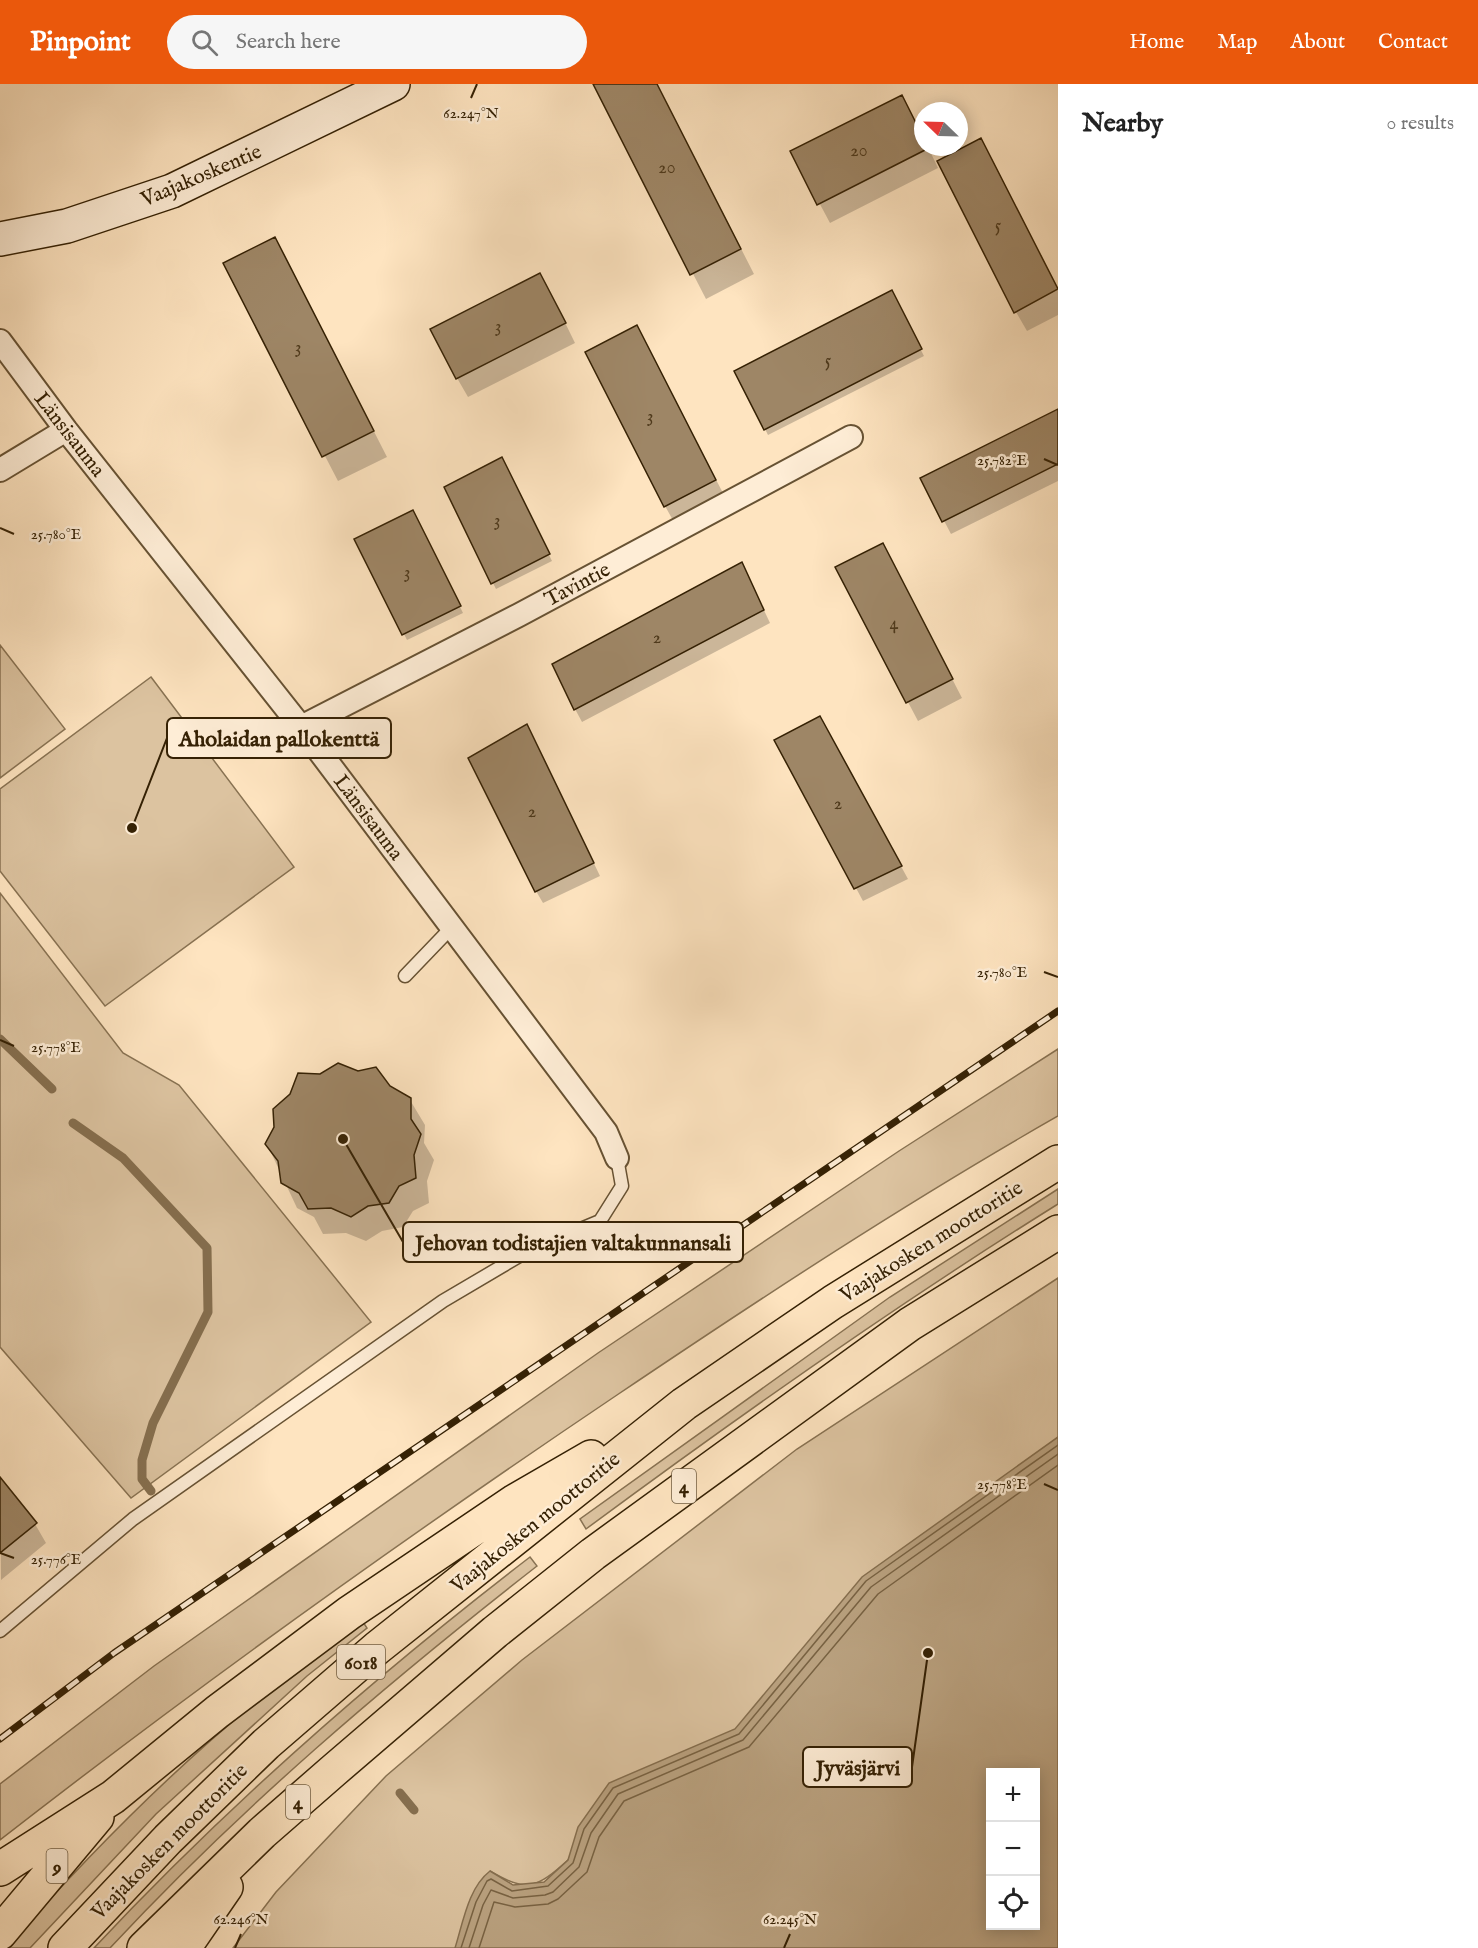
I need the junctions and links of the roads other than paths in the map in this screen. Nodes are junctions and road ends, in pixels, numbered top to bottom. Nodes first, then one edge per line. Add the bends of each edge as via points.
1 (393, 84) edge
2 (0, 239) edge
3 (0, 341) edge
4 (66, 430) junction
5 (851, 437) dead end
6 (0, 470) edge
7 (301, 727) junction
8 (452, 927) junction
9 (405, 976) dead end
10 (617, 1158) joint
11 (1058, 1162) edge
12 (1058, 1232) edge
13 (684, 1404) junction
14 (0, 1631) edge
15 (113, 1797) junction
16 (262, 1833) junction
17 (0, 1869) edge
18 (0, 1934) edge
19 (65, 1948) edge
20 (144, 1948) edge
21 (184, 1948) edge

1 - 2 main road, Vaajakoskentie via 172,191 67,226
3 - 4 street, Länsisauma
4 - 6 street
4 - 7 street, Länsisauma
5 - 7 street, Tavintie
7 - 8 street, Länsisauma
8 - 9 lane
8 - 10 street, Länsisauma via 606,1132
10 - 14 lane via 622,1186 600,1221 526,1252 443,1301 133,1520
11 - 13 highway, Vaajakosken moottoritie via 833,1302
12 - 16 highway, 4 via 910,1324 602,1547 477,1647
13 - 15 highway via 515,1501 349,1613 217,1712
13 - 19 highway, Vaajakosken moottoritie / 6018 via 377,1648 266,1744 168,1839
15 - 17 highway
15 - 18 highway, 9
16 - 20 highway
16 - 21 highway, 4

